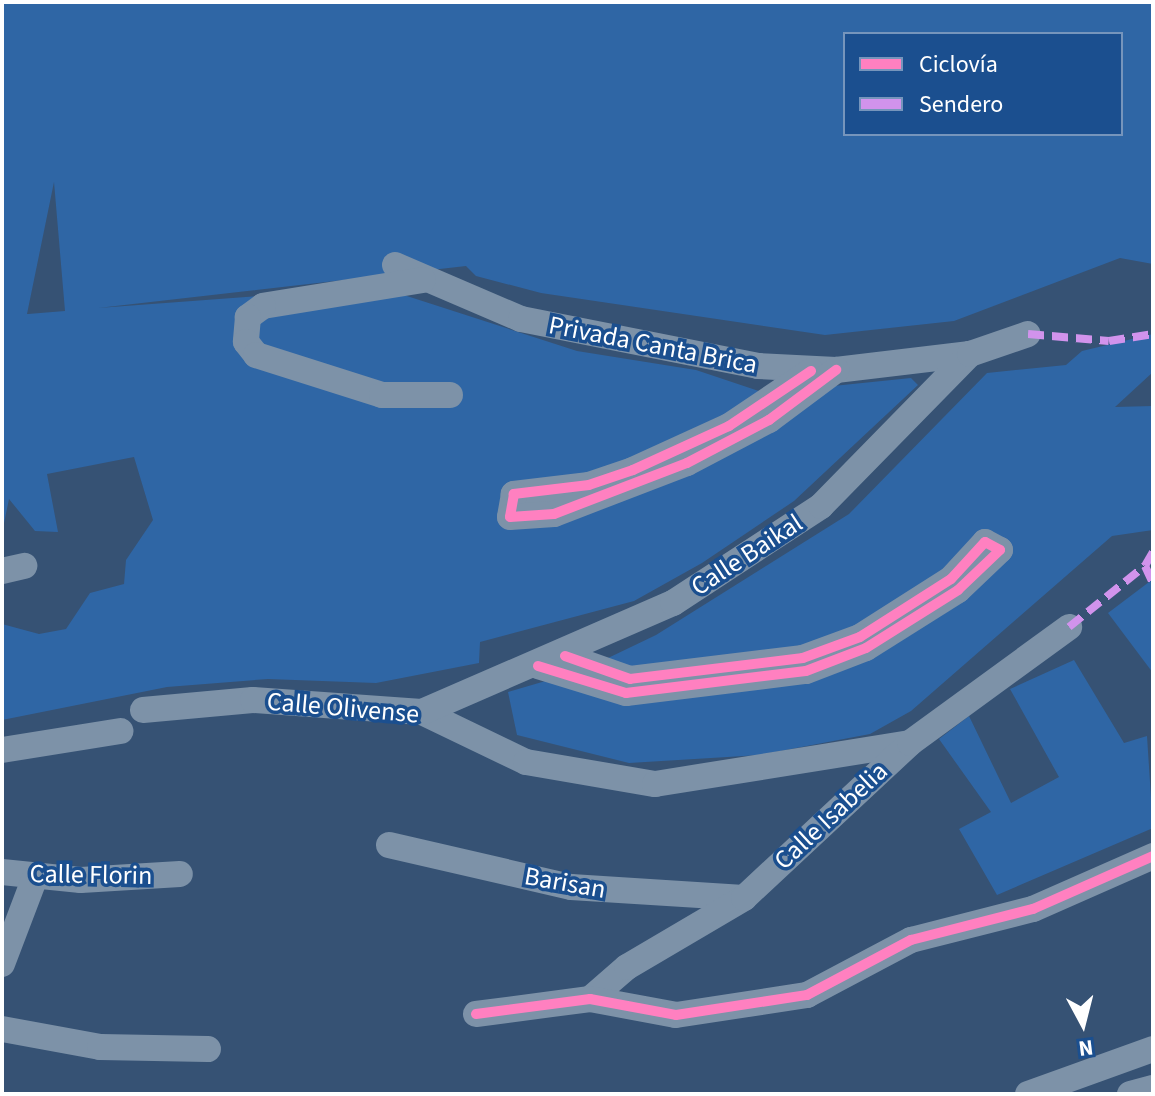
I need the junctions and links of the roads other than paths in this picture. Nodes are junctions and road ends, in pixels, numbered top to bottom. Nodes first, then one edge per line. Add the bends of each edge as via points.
1 (395, 265) dead end
2 (423, 280) junction
3 (1028, 334) dead end
4 (970, 354) junction
5 (823, 371) junction
6 (450, 395) dead end
7 (1069, 627) dead end
8 (565, 656) junction
9 (538, 666) junction
10 (143, 710) dead end
11 (422, 712) junction
12 (120, 731) dead end
13 (910, 743) junction
14 (2, 750) edge
15 (389, 845) dead end
16 (1153, 856) edge
17 (2, 872) edge
18 (180, 874) dead end
19 (35, 877) junction
20 (744, 898) junction
21 (2, 964) edge
22 (590, 999) junction
23 (476, 1014) dead end
24 (2, 1029) edge
25 (208, 1049) dead end
26 (1153, 1049) edge
27 (1082, 1082) edge
28 (1153, 1088) edge
29 (1028, 1094) edge
30 (1130, 1094) edge

1 - 2 street, Privada Canta Brica
2 - 5 street, Privada Canta Brica via 550,326
2 - 6 street via 263,306 248,317 246,342 256,355 382,395
3 - 4 street, Calle Baikal
4 - 5 street, Privada Canta Brica
4 - 8 street, Calle Baikal via 821,506 673,603
5 - 5 street via 729,426 633,470 589,485 514,494 510,517 554,514 687,463 769,420
7 - 13 street, Calle Isabelia
8 - 9 street, Calle Baikal
8 - 9 street via 630,679 803,658 860,637 951,579 985,542 1000,550 958,590 880,640 806,671 626,693
9 - 11 street, Calle Baikal
10 - 11 street, Calle Olivense via 253,700
11 - 13 street, Calle Olivense via 526,762 625,783 700,782
12 - 14 street
13 - 20 street, Calle Isabelia
15 - 20 street, Barisan via 571,887
16 - 22 street via 1033,909 911,940 807,995 676,1015
17 - 19 street, Calle Florin
18 - 19 street, Calle Florin
19 - 21 street
20 - 22 street, Calle Isabelia via 627,967
22 - 23 street
24 - 25 street via 100,1047
26 - 27 street
27 - 29 street
28 - 30 street

